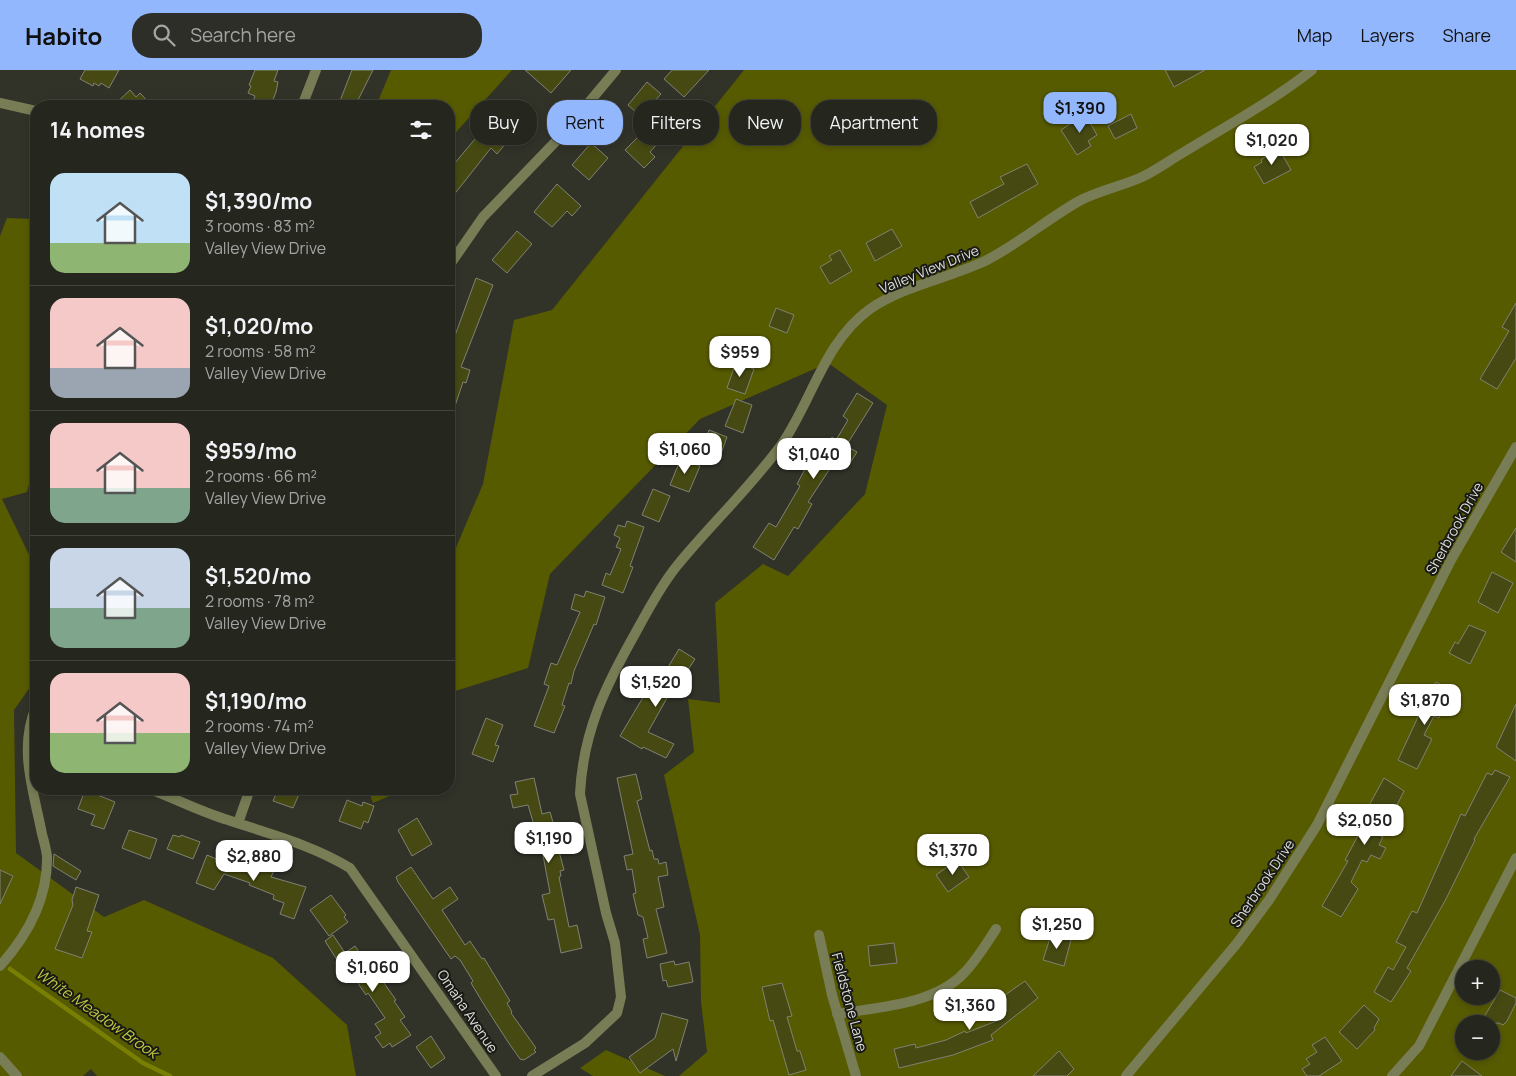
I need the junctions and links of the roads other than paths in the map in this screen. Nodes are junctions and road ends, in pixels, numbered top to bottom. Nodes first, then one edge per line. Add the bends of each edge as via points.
1 (316, 70) edge
2 (616, 70) edge
3 (1312, 70) edge
4 (304, 100) edge
5 (0, 103) edge
6 (30, 110) edge
7 (455, 257) edge
8 (1516, 447) edge
9 (30, 752) edge
10 (30, 772) edge
11 (35, 795) edge
12 (166, 795) edge
13 (248, 795) edge
14 (238, 823) junction
15 (1516, 858) edge
16 (996, 930) dead end
17 (819, 935) dead end
18 (0, 966) edge
19 (837, 1014) junction
20 (0, 1057) edge
21 (17, 1076) edge
22 (496, 1076) edge
23 (532, 1076) edge
24 (856, 1076) edge
25 (1126, 1076) edge
26 (1392, 1076) edge

1 - 4 street
2 - 7 street via 560,137 483,217
3 - 23 street, Valley View Drive via 1262,106 1142,177 1080,201 984,262 894,296 872,308 838,341 782,442 742,494 684,558 655,598 599,703 590,727 580,794 615,943 621,997 618,1013 585,1043
5 - 6 street
8 - 25 street, Sherbrook Drive via 1451,560 1317,825 1238,942
9 - 10 street
11 - 18 street via 47,856 42,888 32,921 20,943
12 - 14 street, Omaha Avenue
13 - 14 street
14 - 22 street, Omaha Avenue via 329,855 350,868
15 - 26 street via 1419,1046
16 - 19 street via 964,974 934,994
17 - 19 street, Fieldstone Lane
19 - 24 street, Fieldstone Lane
20 - 21 street

